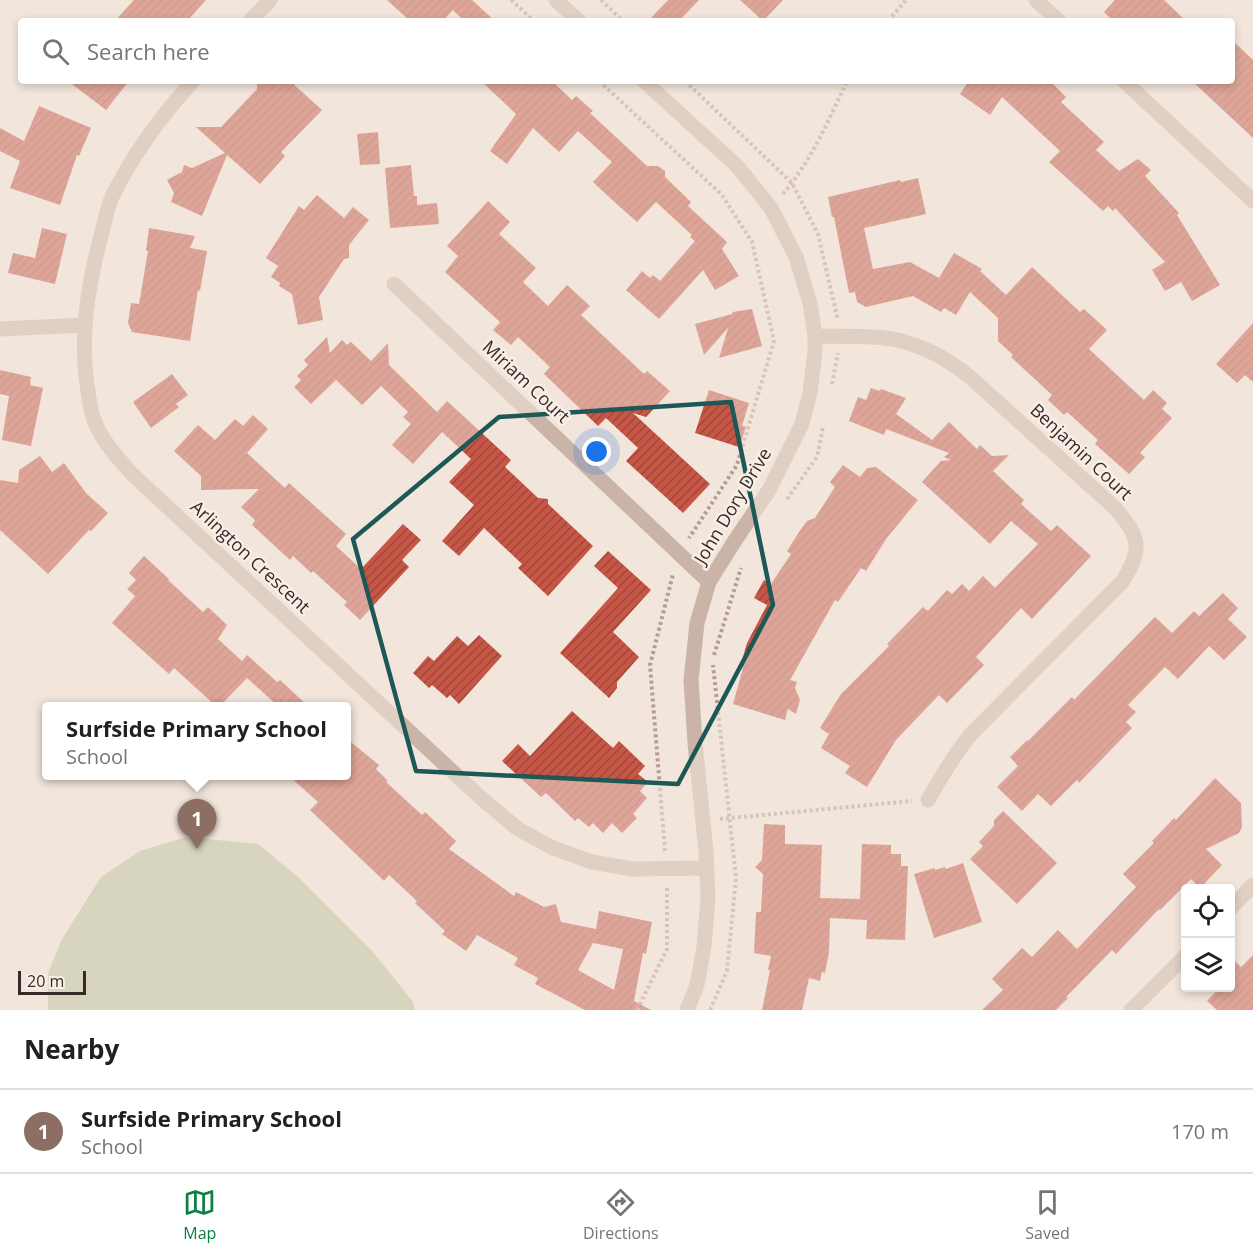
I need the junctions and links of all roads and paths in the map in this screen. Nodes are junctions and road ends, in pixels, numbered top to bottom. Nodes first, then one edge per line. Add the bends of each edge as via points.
1 (270, 0) edge
2 (511, 0) edge
3 (556, 0) edge
4 (601, 0) edge
5 (906, 0) edge
6 (1036, 0) edge
7 (253, 18) edge
8 (531, 18) edge
9 (576, 18) edge
10 (620, 18) edge
11 (891, 18) edge
12 (1056, 18) edge
13 (190, 84) edge
14 (602, 84) edge
15 (647, 84) edge
16 (846, 84) edge
17 (1127, 84) edge
18 (1253, 201) edge
19 (771, 208) junction
20 (394, 284) dead end
21 (86, 325) junction
22 (0, 329) edge
23 (815, 336) junction
24 (679, 553) junction
25 (709, 582) junction
26 (928, 800) joint
27 (703, 820) junction
28 (666, 868) junction
29 (707, 868) junction
30 (1253, 885) edge
31 (1235, 904) edge
32 (1181, 959) edge
33 (637, 1010) edge
34 (687, 1010) edge
35 (1131, 1010) edge

1 - 7 street
2 - 8 path
3 - 9 street
4 - 10 path
5 - 11 path
6 - 12 street
13 - 21 street, Arlington Crescent via 153,127 111,200 97,252
14 - 24 path via 722,195 752,242 774,341 737,465
15 - 19 street, John Dory Drive via 737,166
16 - 19 path via 798,175
17 - 18 street
19 - 23 street, John Dory Drive via 796,257
20 - 24 street, Miriam Court
21 - 22 street
21 - 28 street, Arlington Crescent via 84,359 92,414 107,444 132,474 518,829 553,848 592,862 633,869
23 - 25 street, John Dory Drive via 810,393 802,424 770,490
23 - 26 street, Benjamin Court via 904,341 954,364 1115,508 1134,533 1137,549 1123,581 971,734
24 - 25 street, Miriam Court
24 - 28 path via 650,665
25 - 27 street, John Dory Drive via 697,623 691,680
26 - 27 path
27 - 29 street, John Dory Drive
28 - 29 street, Arlington Crescent
28 - 33 path via 667,949
29 - 34 street, John Dory Drive via 704,947 697,985
30 - 31 street
32 - 35 street

